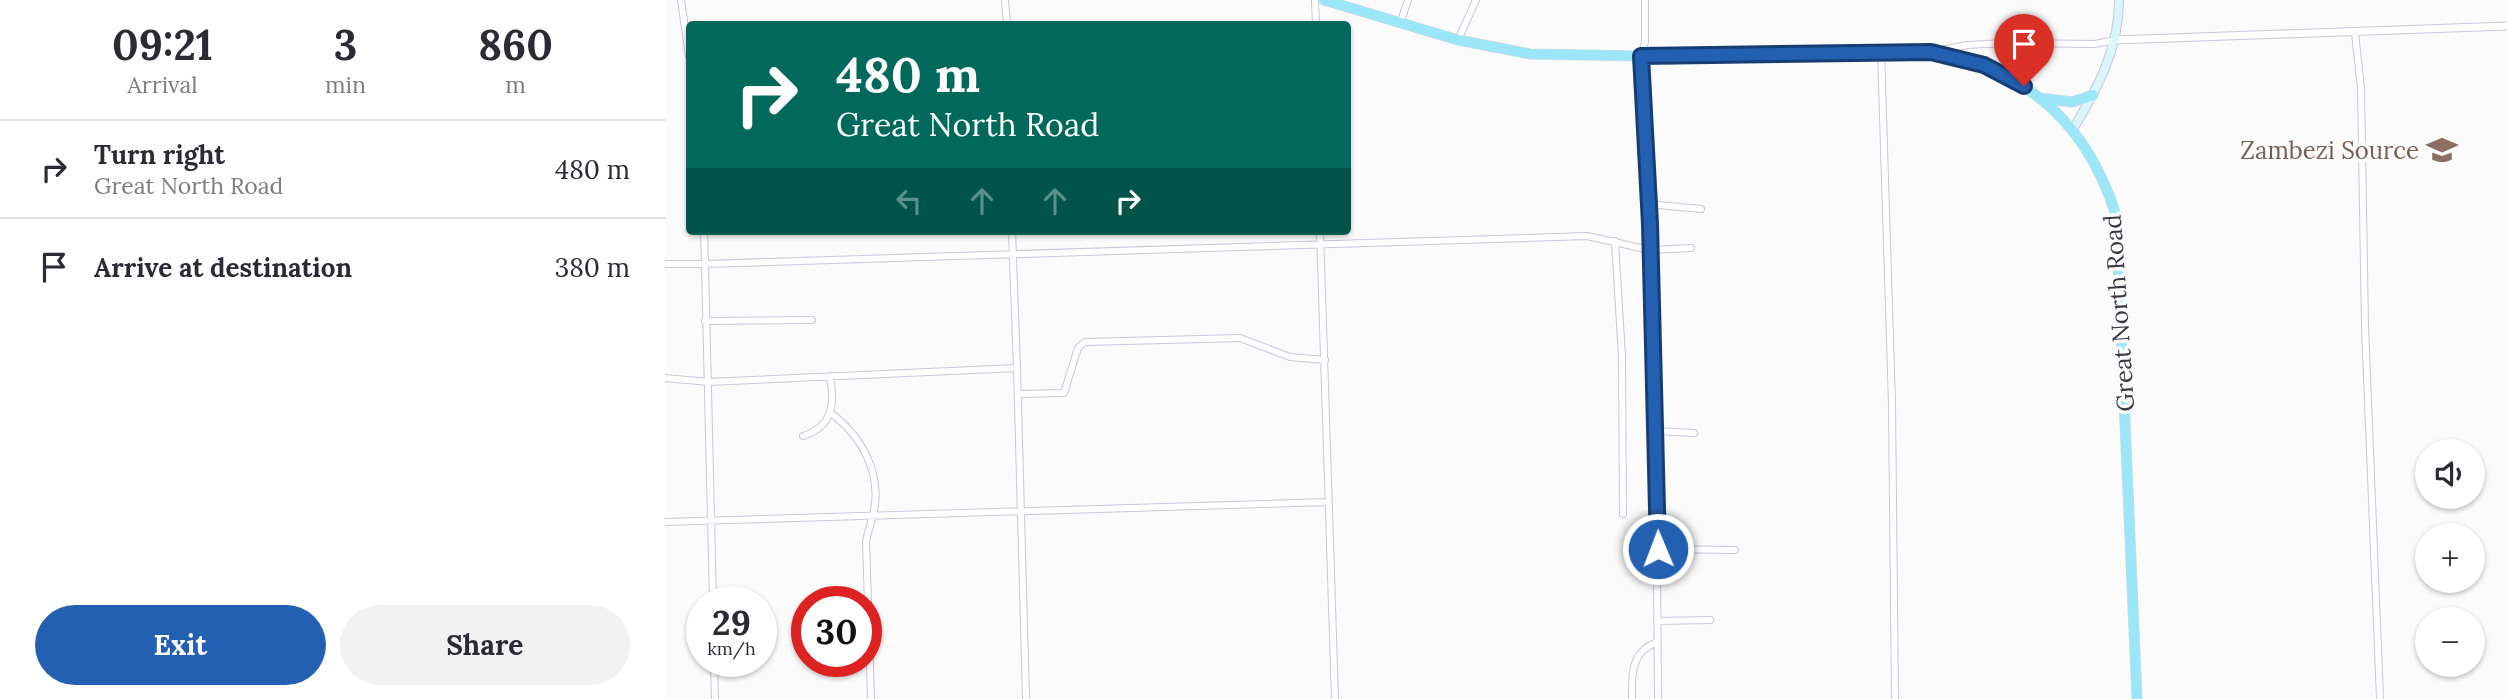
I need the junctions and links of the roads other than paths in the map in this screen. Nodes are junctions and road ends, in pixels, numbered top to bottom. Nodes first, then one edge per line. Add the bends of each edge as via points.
1 (681, 0) edge
2 (1005, 0) edge
3 (1315, 0) edge
4 (1408, 0) edge
5 (1476, 0) edge
6 (1645, 0) edge
7 (2119, 0) edge
8 (1329, 1) edge
9 (1007, 21) edge
10 (1316, 21) edge
11 (1400, 24) junction
12 (2507, 26) edge
13 (2355, 33) junction
14 (686, 35) edge
15 (1458, 40) junction
16 (2115, 40) junction
17 (1881, 51) junction
18 (1931, 52) junction
19 (1641, 56) junction
20 (2093, 95) junction
21 (2039, 98) junction
22 (2071, 131) junction
23 (1649, 204) junction
24 (1701, 209) dead end
25 (704, 235) edge
26 (1012, 235) edge
27 (1320, 235) edge
28 (1615, 241) junction
29 (1321, 244) junction
30 (1691, 248) dead end
31 (1650, 250) junction
32 (1012, 255) junction
33 (665, 264) edge
34 (705, 264) junction
35 (811, 320) dead end
36 (705, 321) junction
37 (1325, 360) junction
38 (1017, 368) junction
39 (830, 376) junction
40 (665, 378) edge
41 (709, 382) junction
42 (1019, 394) junction
43 (831, 413) junction
44 (1656, 431) junction
45 (1694, 433) dead end
46 (803, 436) dead end
47 (1329, 502) junction
48 (1021, 511) junction
49 (1623, 514) dead end
50 (873, 516) junction
51 (712, 518) junction
52 (665, 522) edge
53 (1658, 549) junction
54 (1735, 550) dead end
55 (713, 586) edge
56 (1710, 620) dead end
57 (1657, 621) junction
58 (1657, 642) junction
59 (714, 677) edge
60 (715, 699) edge
61 (871, 699) edge
62 (1026, 699) edge
63 (1335, 699) edge
64 (1632, 699) edge
65 (1658, 699) edge
66 (1895, 699) edge
67 (2137, 699) edge
68 (2379, 699) edge

1 - 14 street
2 - 9 street
3 - 10 street
4 - 11 street
5 - 15 street
6 - 19 street
7 - 16 main road
8 - 11 highway, Great North Road
11 - 15 highway, Great North Road
12 - 13 street
13 - 16 street
13 - 68 street via 2361,88
15 - 19 highway, Great North Road via 1530,54
16 - 18 street via 1967,45
16 - 20 main road
17 - 18 highway, Great North Road
17 - 19 highway, Great North Road
17 - 66 street
18 - 21 highway, Great North Road via 2004,73
19 - 23 street
20 - 21 highway via 2078,102
20 - 22 main road
21 - 22 highway, Great North Road
22 - 67 highway, Great North Road via 2108,189 2119,240
23 - 24 street
23 - 31 street
25 - 34 street
26 - 32 street
27 - 29 street
28 - 29 street via 1587,236
28 - 31 street
28 - 49 street via 1622,357
29 - 32 street
29 - 37 street
30 - 31 street
31 - 44 street
32 - 34 street
32 - 38 street
33 - 34 street
34 - 36 street
35 - 36 street
36 - 41 street
37 - 42 street via 1290,357 1240,338 1085,342 1077,348 1064,393
37 - 47 street
38 - 39 street
38 - 42 street
39 - 41 street
39 - 43 street
40 - 41 street
41 - 51 street
42 - 48 street
43 - 46 street via 822,426
43 - 50 street via 851,429 873,468
44 - 45 street
44 - 53 street
47 - 48 street
47 - 63 street
48 - 50 street
48 - 62 street
50 - 51 street
50 - 61 street via 866,541
51 - 52 street
51 - 55 street
53 - 54 street
53 - 57 street
56 - 57 street
57 - 58 street
58 - 64 street via 1632,664
58 - 65 street
59 - 60 street

